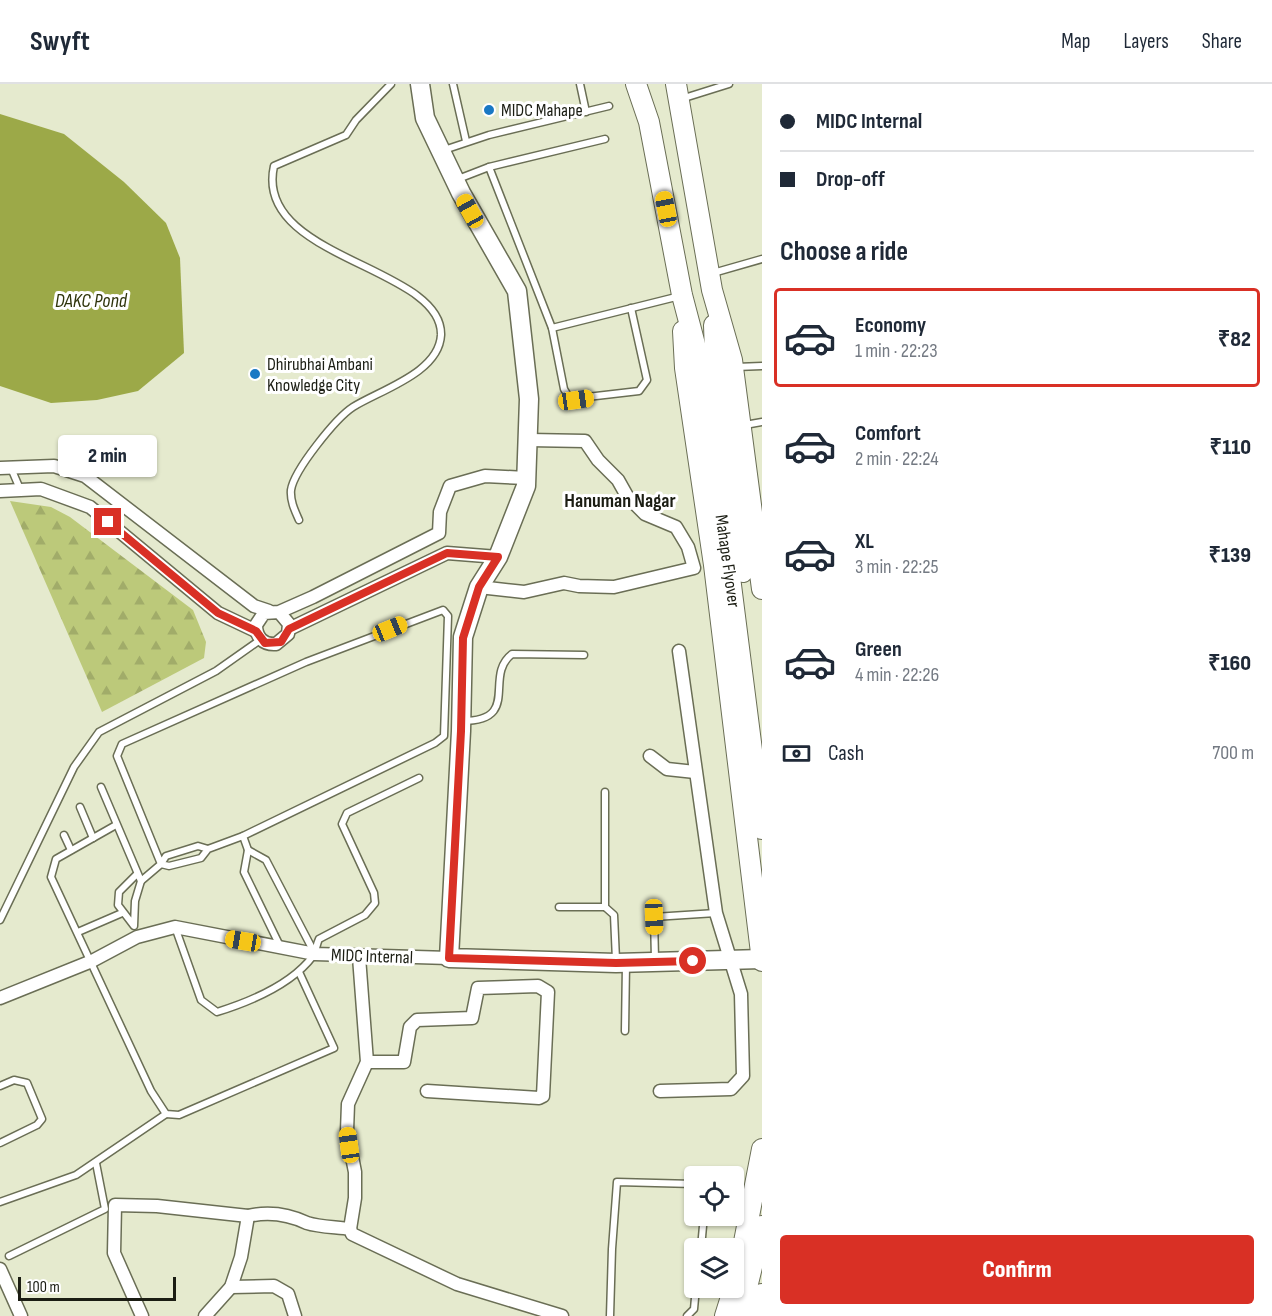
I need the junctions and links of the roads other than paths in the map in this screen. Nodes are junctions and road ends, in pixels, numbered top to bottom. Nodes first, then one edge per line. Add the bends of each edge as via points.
1 (391, 84) edge
2 (420, 84) edge
3 (453, 84) edge
4 (580, 84) edge
5 (636, 84) edge
6 (645, 84) edge
7 (729, 84) edge
8 (675, 96) edge
9 (609, 106) dead end
10 (586, 112) junction
11 (649, 122) junction
12 (605, 139) dead end
13 (466, 141) junction
14 (441, 151) junction
15 (489, 167) junction
16 (454, 180) junction
17 (762, 259) edge
18 (711, 282) junction
19 (682, 295) junction
20 (631, 308) junction
21 (552, 328) junction
22 (707, 355) junction
23 (762, 366) edge
24 (733, 367) junction
25 (762, 422) edge
26 (740, 425) junction
27 (529, 440) junction
28 (5, 467) edge
29 (526, 478) junction
30 (20, 490) junction
31 (0, 491) edge
32 (299, 520) dead end
33 (439, 533) junction
34 (447, 553) junction
35 (498, 557) junction
36 (760, 561) edge
37 (479, 587) junction
38 (762, 589) edge
39 (274, 612) junction
40 (289, 629) junction
41 (258, 635) junction
42 (679, 651) dead end
43 (585, 654) dead end
44 (462, 721) junction
45 (762, 724) edge
46 (651, 756) dead end
47 (695, 772) junction
48 (419, 778) dead end
49 (100, 787) dead end
50 (605, 792) dead end
51 (80, 807) dead end
52 (116, 825) junction
53 (762, 829) edge
54 (64, 835) dead end
55 (243, 836) junction
56 (93, 838) junction
57 (208, 849) junction
58 (71, 850) junction
59 (248, 850) junction
60 (161, 864) junction
61 (136, 875) junction
62 (141, 881) junction
63 (559, 907) dead end
64 (605, 907) junction
65 (122, 913) junction
66 (716, 913) junction
67 (0, 920) edge
68 (175, 927) junction
69 (136, 931) junction
70 (78, 932) junction
71 (281, 948) junction
72 (315, 954) junction
73 (359, 957) junction
74 (449, 958) junction
75 (762, 959) edge
76 (730, 960) junction
77 (92, 961) junction
78 (656, 962) junction
79 (621, 963) junction
80 (299, 972) junction
81 (0, 998) edge
82 (625, 1031) dead end
83 (367, 1062) junction
84 (0, 1086) edge
85 (427, 1091) dead end
86 (660, 1091) dead end
87 (166, 1114) junction
88 (0, 1143) edge
89 (762, 1149) edge
90 (96, 1163) junction
91 (684, 1184) edge
92 (744, 1201) edge
93 (0, 1202) edge
94 (248, 1216) junction
95 (741, 1226) edge
96 (762, 1226) edge
97 (350, 1228) junction
98 (9, 1256) dead end
99 (0, 1269) edge
100 (231, 1287) junction
101 (762, 1294) edge
102 (695, 1298) edge
103 (21, 1316) edge
104 (142, 1316) edge
105 (205, 1316) edge
106 (295, 1316) edge
107 (562, 1316) edge
108 (610, 1316) edge
109 (687, 1316) edge
110 (725, 1316) edge
111 (740, 1316) edge
112 (755, 1316) edge

1 - 32 lane via 346,135 274,166 271,180 281,207 294,225 318,243 409,291 433,309 441,335 437,351 417,373 351,408 316,445 293,483 292,506
2 - 14 street via 425,118
3 - 13 lane
4 - 10 lane
5 - 11 main road
6 - 11 street
7 - 8 lane
8 - 18 main road
9 - 10 lane
10 - 13 lane
11 - 19 main road
12 - 15 lane
13 - 14 lane
14 - 16 street
15 - 16 lane
15 - 21 lane
16 - 27 street via 517,291 529,399
17 - 18 lane
18 - 22 main road, Mahape Flyover
18 - 24 main road
19 - 20 lane
19 - 22 main road, Mahape Flyover
19 - 75 main road via 685,368 714,565
20 - 21 lane
20 - 21 lane via 646,380 639,391 570,399 564,389
22 - 45 main road, Mahape Flyover
22 - 53 main road, Mahape Flyover
23 - 24 lane
24 - 26 main road
25 - 26 lane
26 - 36 main road via 751,478
27 - 29 street
27 - 37 street via 585,441 645,514 676,527 694,568 614,587 564,583 524,592
28 - 30 lane
28 - 39 street via 54,466 85,476 254,606
29 - 33 street via 485,476 450,486 440,512
29 - 35 street
30 - 31 street
30 - 41 street via 41,489 90,507 218,613
33 - 34 street
33 - 39 street
34 - 35 street
34 - 40 street
35 - 37 street
36 - 38 main road
37 - 44 street via 463,638
39 - 40 street via 287,619
39 - 41 street via 257,620
40 - 41 street via 285,639 276,644
41 - 67 lane via 216,670 99,732 74,767
42 - 47 street
43 - 44 lane via 512,654 503,666 492,715
44 - 74 street
46 - 47 street via 667,769
47 - 66 street
48 - 72 lane via 343,818 342,824 375,903 365,915 319,939
49 - 52 lane
50 - 64 lane
51 - 56 lane
52 - 56 lane
52 - 61 lane
54 - 58 lane
55 - 57 lane
55 - 59 lane
55 - 60 lane via 444,736 448,616 442,610 306,662 122,744 117,756
56 - 58 lane
57 - 60 lane via 201,858 169,866
57 - 60 lane via 198,846 166,856
58 - 70 lane via 56,858 51,877
59 - 71 lane via 244,872
59 - 72 lane via 266,860
60 - 62 lane
61 - 62 lane
61 - 65 lane via 119,892
62 - 69 lane via 135,901
63 - 64 lane
64 - 79 lane via 614,915
65 - 69 lane
65 - 70 lane
66 - 76 street
66 - 78 lane via 654,917
68 - 69 street, MIDC Internal
68 - 71 street, MIDC Internal
68 - 80 lane via 201,1000 217,1012
69 - 77 street, MIDC Internal
70 - 77 lane
71 - 72 street, MIDC Internal
72 - 73 street, MIDC Internal
72 - 80 lane
73 - 74 street, MIDC Internal
73 - 83 street
74 - 79 street, MIDC Internal
75 - 76 street, MIDC Internal
76 - 78 street, MIDC Internal
76 - 86 street via 741,994 743,1076 731,1089
77 - 81 street, MIDC Internal
77 - 87 lane via 151,1090
78 - 79 street, MIDC Internal
79 - 82 lane
80 - 87 lane via 334,1048 179,1115
83 - 85 street via 404,1062 410,1027 417,1020 472,1018 478,988 538,986 548,992 543,1096
83 - 97 street via 348,1104 347,1131 355,1172
84 - 88 lane via 14,1080 27,1083 42,1119 38,1125
87 - 90 lane
89 - 92 main road
90 - 93 lane via 76,1175
90 - 98 lane via 105,1209
91 - 108 lane via 617,1182
94 - 97 street via 278,1214 299,1217 308,1223
94 - 100 street
94 - 104 street via 115,1205 114,1252
95 - 110 main road via 737,1278
96 - 111 main road
97 - 107 street via 352,1234 457,1284
99 - 103 street
100 - 105 street
100 - 106 street via 274,1286 288,1293
101 - 112 main road
102 - 109 lane via 694,1309

